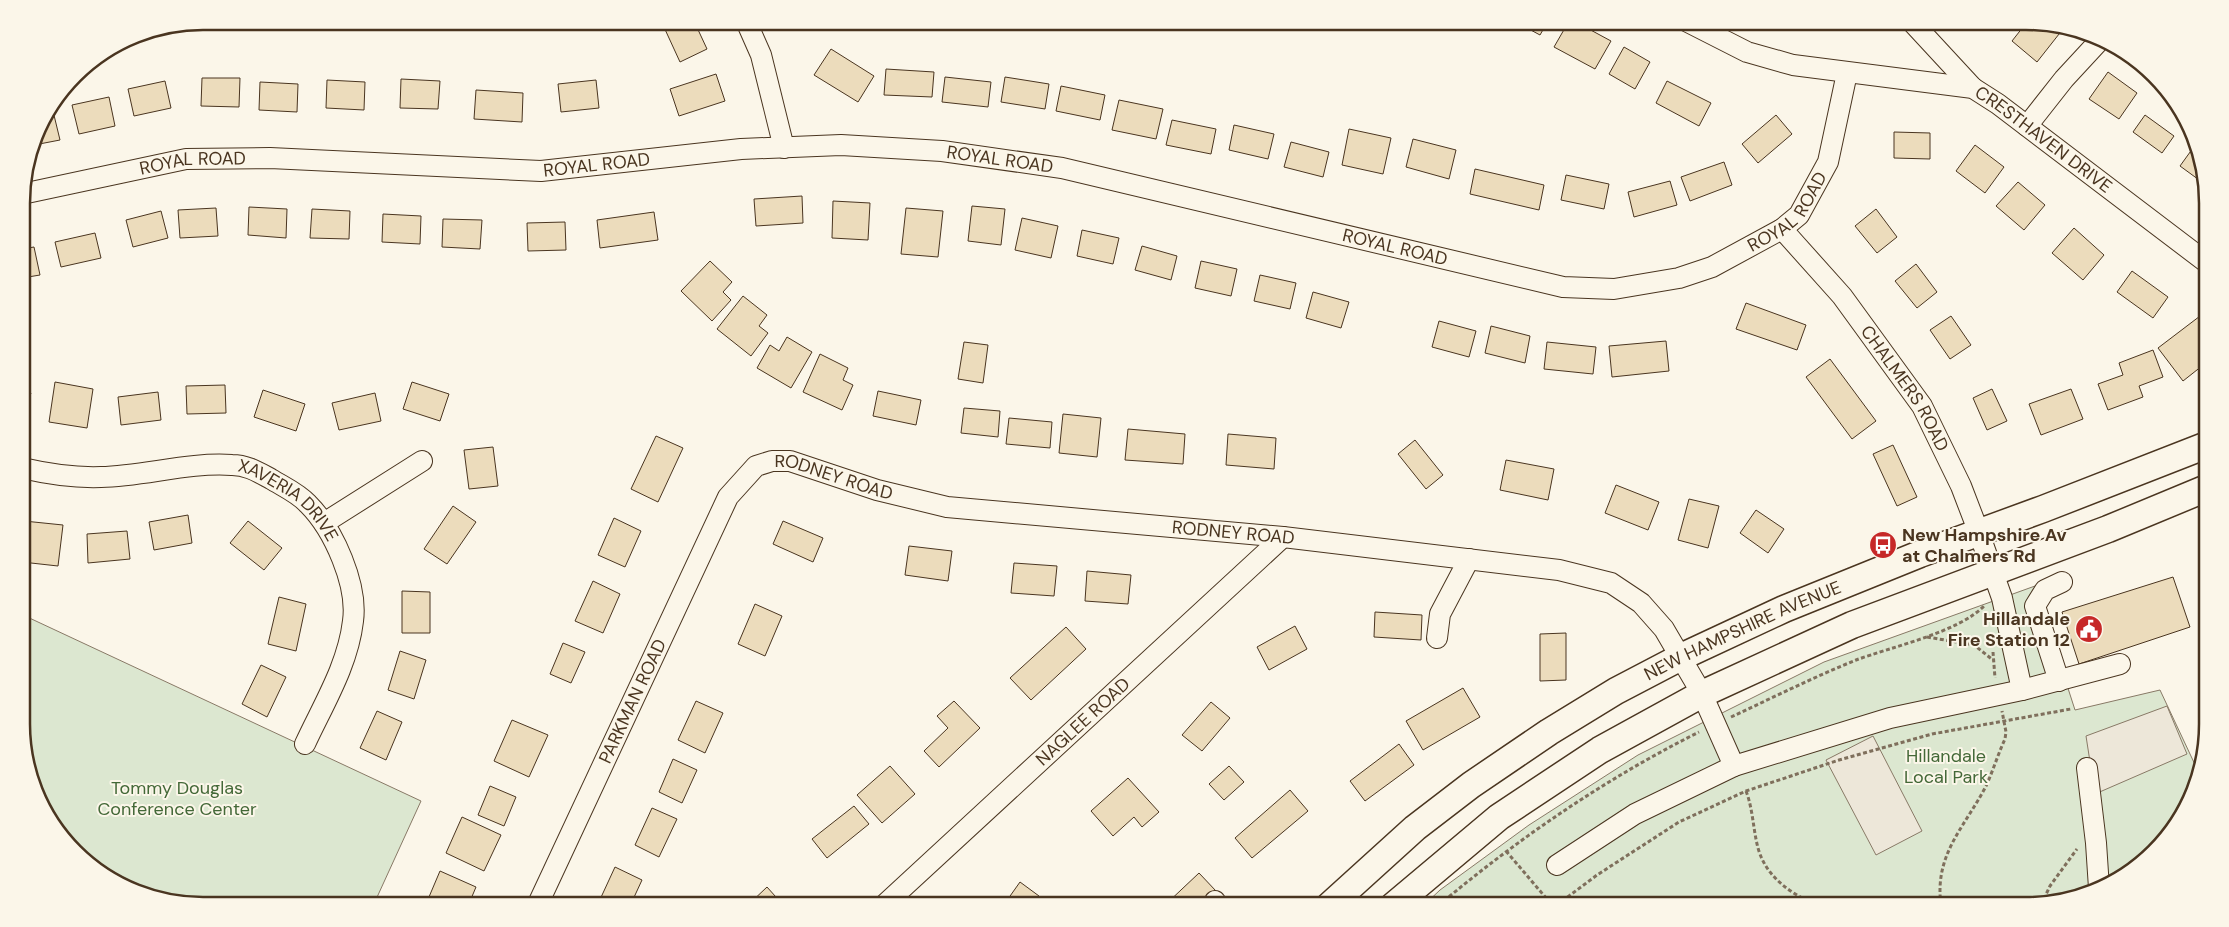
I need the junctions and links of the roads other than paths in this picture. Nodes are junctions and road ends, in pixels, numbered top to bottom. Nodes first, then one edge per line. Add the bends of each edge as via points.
1 (750, 30) edge
2 (1704, 30) edge
3 (1919, 30) edge
4 (2095, 45) edge
5 (1847, 73) junction
6 (1973, 88) junction
7 (2027, 126) junction
8 (784, 148) junction
9 (30, 192) edge
10 (1782, 229) junction
11 (2199, 257) edge
12 (2199, 448) edge
13 (422, 461) dead end
14 (30, 470) edge
15 (2199, 491) edge
16 (728, 497) joint
17 (324, 523) junction
18 (1979, 533) junction
19 (1283, 537) junction
20 (1469, 559) junction
21 (1992, 571) junction
22 (2062, 582) dead end
23 (1437, 638) dead end
24 (1681, 657) junction
25 (2120, 664) dead end
26 (2059, 681) junction
27 (2022, 690) junction
28 (1702, 694) junction
29 (305, 744) dead end
30 (1734, 766) junction
31 (2087, 768) dead end
32 (1557, 865) dead end
33 (2099, 881) edge
34 (541, 897) edge
35 (893, 897) edge
36 (1339, 897) edge
37 (1403, 897) edge

1 - 8 street via 761,55
2 - 5 street, CRESTHAVEN DRIVE via 1747,52 1793,65
3 - 6 street
4 - 7 street
5 - 6 street, CRESTHAVEN DRIVE
5 - 10 street, ROYAL ROAD via 1828,162 1799,214
6 - 7 street, CRESTHAVEN DRIVE
7 - 11 street, CRESTHAVEN DRIVE
8 - 9 street, ROYAL ROAD via 740,149 540,172 270,158 186,160
8 - 10 street, ROYAL ROAD via 841,145 942,151 1062,168 1564,287 1614,289 1679,278 1712,268
10 - 18 street, CHALMERS ROAD via 1842,296 1922,406 1961,486
12 - 18 main road, NEW HAMPSHIRE AVENUE
13 - 17 street
14 - 17 street, XAVERIA DRIVE via 50,475 101,477 200,465 251,468 309,504
15 - 21 main road
16 - 19 street, RODNEY ROAD via 756,466 772,461 790,461 877,490 946,507
16 - 34 street, PARKMAN ROAD
17 - 29 street, XAVERIA DRIVE via 352,588 354,620 347,654
18 - 21 street, CHALMERS ROAD
18 - 24 main road, NEW HAMPSHIRE AVENUE via 1784,610
19 - 20 street, RODNEY ROAD
19 - 35 street, NAGLEE ROAD
20 - 23 street via 1440,614
20 - 24 street, RODNEY ROAD via 1559,570 1611,583 1641,603 1664,628
21 - 27 street, CHALMERS ROAD via 2002,598
21 - 28 main road via 1852,625
22 - 26 street via 2045,590 2035,606
24 - 28 street, RODNEY ROAD
24 - 36 main road, NEW HAMPSHIRE AVENUE via 1616,691 1471,785 1416,828
25 - 26 street
26 - 27 street
27 - 30 street via 1890,718
28 - 30 street, RODNEY ROAD
28 - 37 main road via 1600,750 1499,817
30 - 32 street via 1634,814
31 - 33 street

